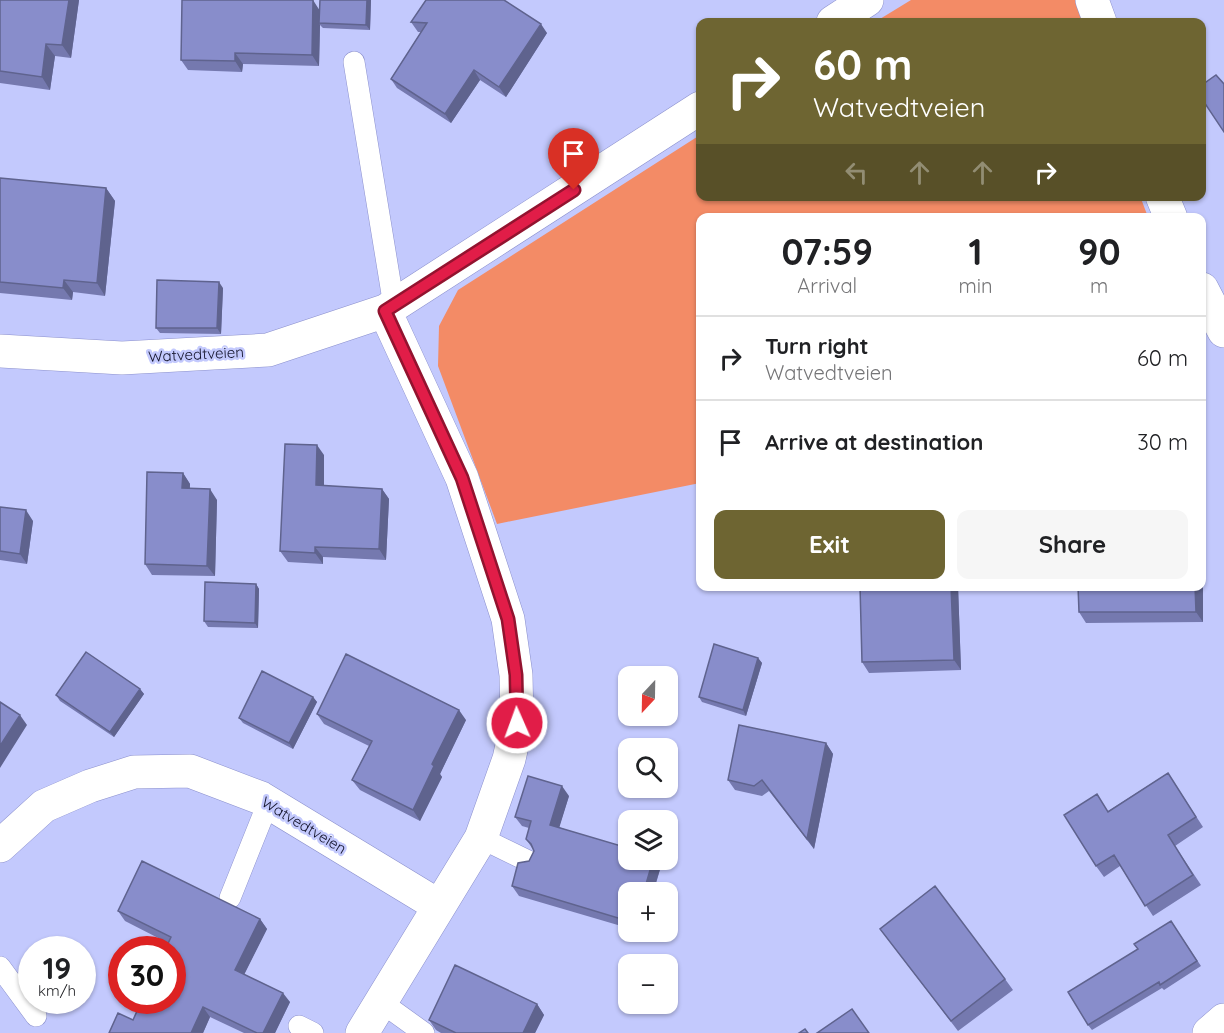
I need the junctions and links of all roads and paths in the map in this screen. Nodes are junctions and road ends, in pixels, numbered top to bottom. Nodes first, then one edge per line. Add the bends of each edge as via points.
1 (867, 0) edge
2 (1092, 0) edge
3 (839, 18) edge
4 (1099, 18) edge
5 (354, 62) dead end
6 (696, 111) edge
7 (1206, 297) edge
8 (389, 309) junction
9 (1224, 331) edge
10 (0, 351) edge
11 (268, 802) junction
12 (481, 838) junction
13 (0, 846) edge
14 (528, 861) edge
15 (230, 898) dead end
16 (439, 906) junction
17 (0, 967) edge
18 (381, 1002) junction
19 (36, 1016) dead end
20 (1224, 1020) edge
21 (362, 1033) edge
22 (423, 1033) edge
23 (1209, 1033) edge

1 - 3 street
2 - 4 street
5 - 8 lane
6 - 8 street, Watvedtveien
7 - 9 street
8 - 10 street, Watvedtveien via 268,350 122,358
8 - 12 street via 462,478 508,619 516,675 517,723 509,759
11 - 13 street, Watvedtveien via 190,771 134,772 44,806
11 - 15 lane
11 - 16 street, Watvedtveien
12 - 14 lane
12 - 16 street
16 - 18 street
17 - 19 lane
18 - 21 street
18 - 22 lane
20 - 23 street

